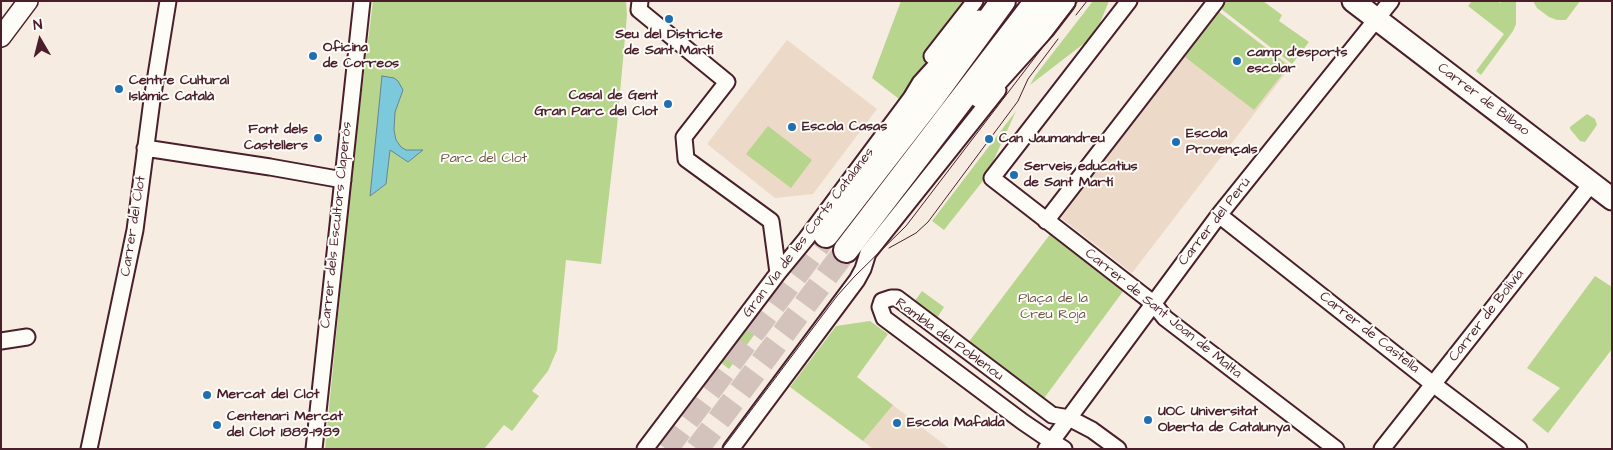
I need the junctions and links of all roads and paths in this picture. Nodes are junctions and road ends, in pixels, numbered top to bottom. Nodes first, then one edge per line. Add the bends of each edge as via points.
1 (28, 1) edge
2 (168, 1) edge
3 (362, 1) edge
4 (640, 1) edge
5 (975, 1) edge
6 (1001, 1) edge
7 (1037, 1) edge
8 (1063, 1) edge
9 (1129, 1) edge
10 (1216, 1) edge
11 (1353, 1) edge
12 (1391, 1) edge
13 (1377, 19) junction
14 (1042, 27) junction
15 (1, 37) edge
16 (920, 83) junction
17 (146, 148) junction
18 (343, 180) junction
19 (1591, 184) junction
20 (1612, 199) edge
21 (874, 214) junction
22 (1219, 215) junction
23 (1046, 221) junction
24 (826, 235) tunnel mouth
25 (846, 250) tunnel mouth
26 (778, 273) junction
27 (1153, 304) junction
28 (27, 337) dead end
29 (1, 341) edge
30 (1433, 384) junction
31 (1069, 418) junction
32 (1054, 446) edge
33 (89, 449) edge
34 (314, 449) edge
35 (645, 449) edge
36 (731, 449) edge
37 (1118, 449) edge
38 (1336, 449) edge
39 (1382, 449) edge
40 (1519, 449) edge

1 - 15 street
2 - 17 street, Carrer del Clot
3 - 18 street, Carrer dels Escultors Claperós
4 - 26 street via 639,10 727,82 684,137 686,159 771,221
5 - 16 street via 932,57
6 - 16 street, Gran Via de les Corts Catalanes via 975,21
6 - 24 main road, Gran Via de les Corts Catalanes
7 - 21 main road
8 - 14 main road
9 - 23 street, Carrer de Sant Joan de Malta via 992,178
10 - 23 street
11 - 13 main road, Carrer de Bilbao
12 - 13 street, Carrer del Perú
13 - 19 main road, Carrer de Bilbao
13 - 22 street, Carrer del Perú
14 - 21 main road via 948,136
14 - 36 street via 985,108 868,253 857,280
16 - 26 street, Gran Via de les Corts Catalanes
17 - 18 street
17 - 33 street, Carrer del Clot via 129,264
18 - 34 street, Carrer dels Escultors Claperós
19 - 20 main road, Carrer de Bilbao
19 - 30 street, Carrer de Bolívia
21 - 25 main road
22 - 27 street, Carrer del Perú
22 - 30 street, Carrer de Castella
23 - 27 street, Carrer de Sant Joan de Malta
26 - 35 street, Gran Via de les Corts Catalanes
27 - 31 street, Carrer del Perú
27 - 38 street, Carrer de Sant Joan de Malta via 1165,318
28 - 29 street
30 - 39 street, Carrer de Bolívia
30 - 40 street, Carrer de Castella
31 - 32 street, Carrer del Perú
31 - 32 street, Rambla del Poblenou via 1052,415 896,298 882,301 880,307 884,318
31 - 37 street, Rambla del Poblenou

